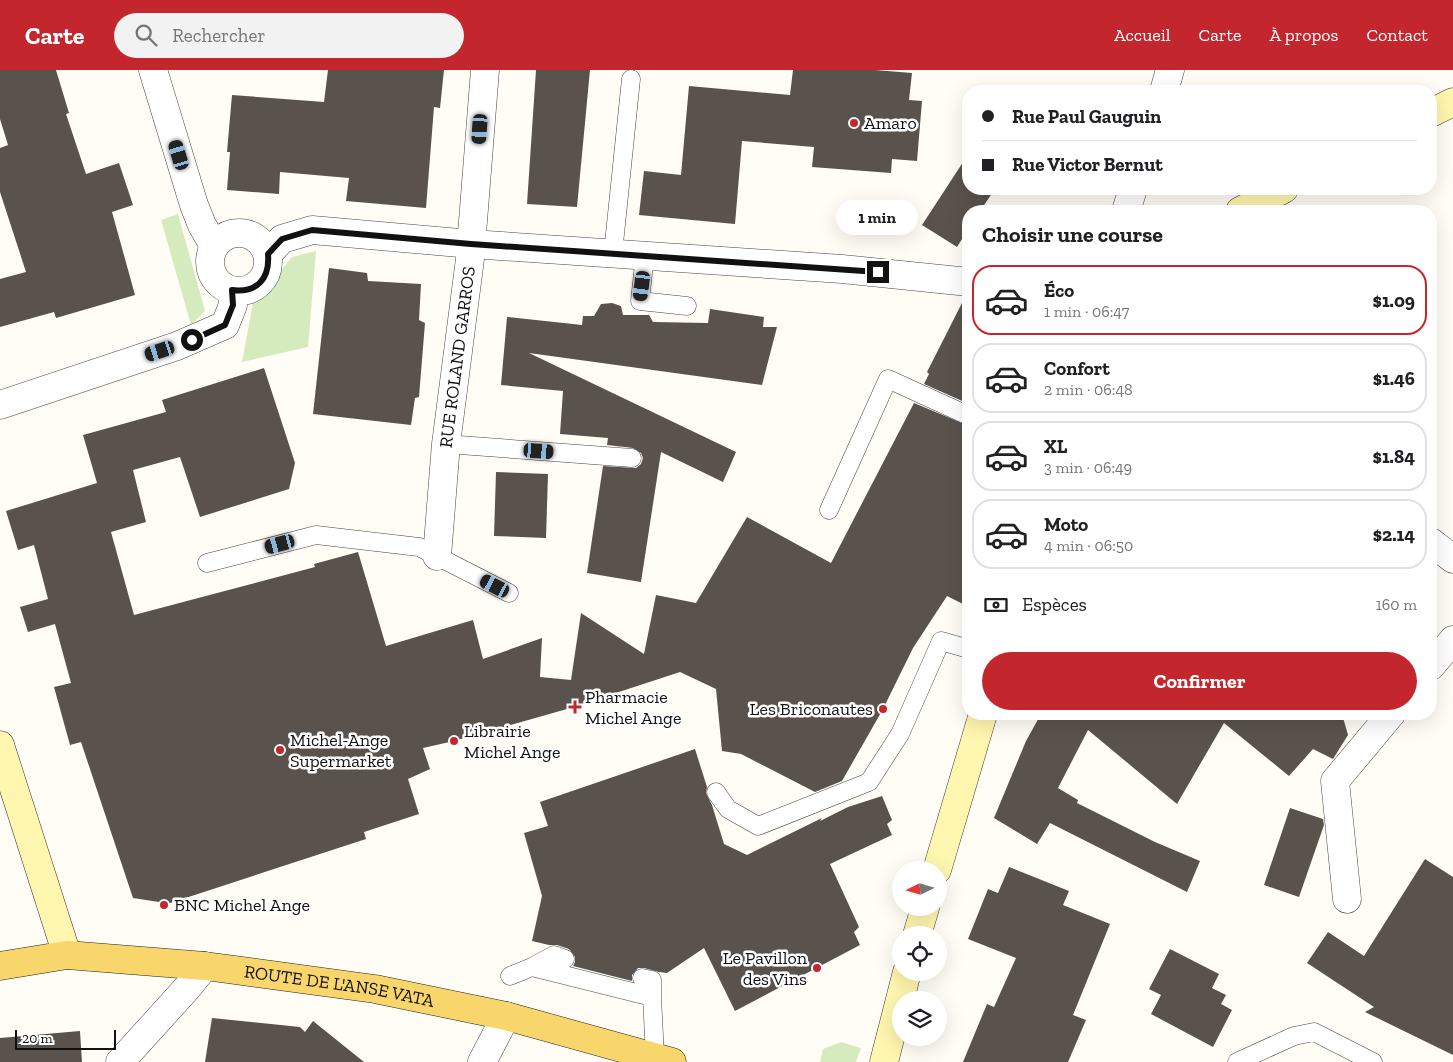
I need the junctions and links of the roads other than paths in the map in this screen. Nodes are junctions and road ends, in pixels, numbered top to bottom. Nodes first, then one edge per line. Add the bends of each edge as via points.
1 (153, 70) edge
2 (485, 70) edge
3 (1170, 70) edge
4 (631, 79) dead end
5 (1166, 85) edge
6 (1453, 102) edge
7 (1437, 111) edge
8 (1272, 195) edge
9 (1252, 205) edge
10 (471, 244) junction
11 (214, 246) junction
12 (268, 254) junction
13 (613, 254) junction
14 (645, 255) junction
15 (962, 281) edge
16 (232, 290) junction
17 (687, 306) dead end
18 (0, 404) edge
19 (962, 413) edge
20 (446, 444) junction
21 (632, 458) dead end
22 (829, 510) dead end
23 (1437, 546) edge
24 (437, 556) junction
25 (1453, 558) edge
26 (208, 562) dead end
27 (509, 593) dead end
28 (1453, 640) edge
29 (962, 647) edge
30 (1437, 659) edge
31 (981, 720) edge
32 (1386, 720) edge
33 (0, 745) edge
34 (716, 792) dead end
35 (940, 861) edge
36 (1347, 899) dead end
37 (67, 955) junction
38 (566, 959) dead end
39 (0, 966) edge
40 (206, 966) junction
41 (532, 966) junction
42 (510, 976) dead end
43 (642, 978) dead end
44 (906, 981) edge
45 (652, 997) junction
46 (506, 1016) junction
47 (664, 1059) edge
48 (120, 1062) edge
49 (482, 1062) edge
50 (884, 1062) edge
51 (1237, 1062) edge
52 (1372, 1062) edge

1 - 11 street via 194,206
2 - 10 street, RUE ROLAND GARROS
3 - 5 street
4 - 13 lane
6 - 7 main road
8 - 9 main road
10 - 12 street via 312,230 282,239
10 - 13 street
10 - 20 street, RUE ROLAND GARROS
11 - 12 street via 228,234 248,233 264,245
11 - 16 street via 210,264 212,273 224,287
12 - 16 street via 268,270 260,283 248,291
13 - 14 street
14 - 15 street
14 - 17 lane via 640,301
16 - 18 street via 233,305 225,325 177,346
19 - 22 lane via 888,379
20 - 21 lane
20 - 24 street, RUE ROLAND GARROS
23 - 25 street
24 - 26 lane via 419,547 316,535
24 - 27 lane
28 - 30 street
29 - 34 lane via 941,641 900,734 869,782 758,826 728,809
31 - 35 main road
32 - 36 street via 1335,781
33 - 37 main road
37 - 39 main road, ROUTE DE L'ANSE VATA
37 - 40 main road, ROUTE DE L'ANSE VATA
38 - 41 lane via 554,955
40 - 46 main road, ROUTE DE L'ANSE VATA via 375,989
40 - 48 street
41 - 42 lane
41 - 45 lane
43 - 45 lane via 652,980
44 - 50 main road
45 - 47 lane
46 - 47 main road, ROUTE DE L'ANSE VATA
46 - 49 street
51 - 52 lane via 1294,1036 1314,1032

